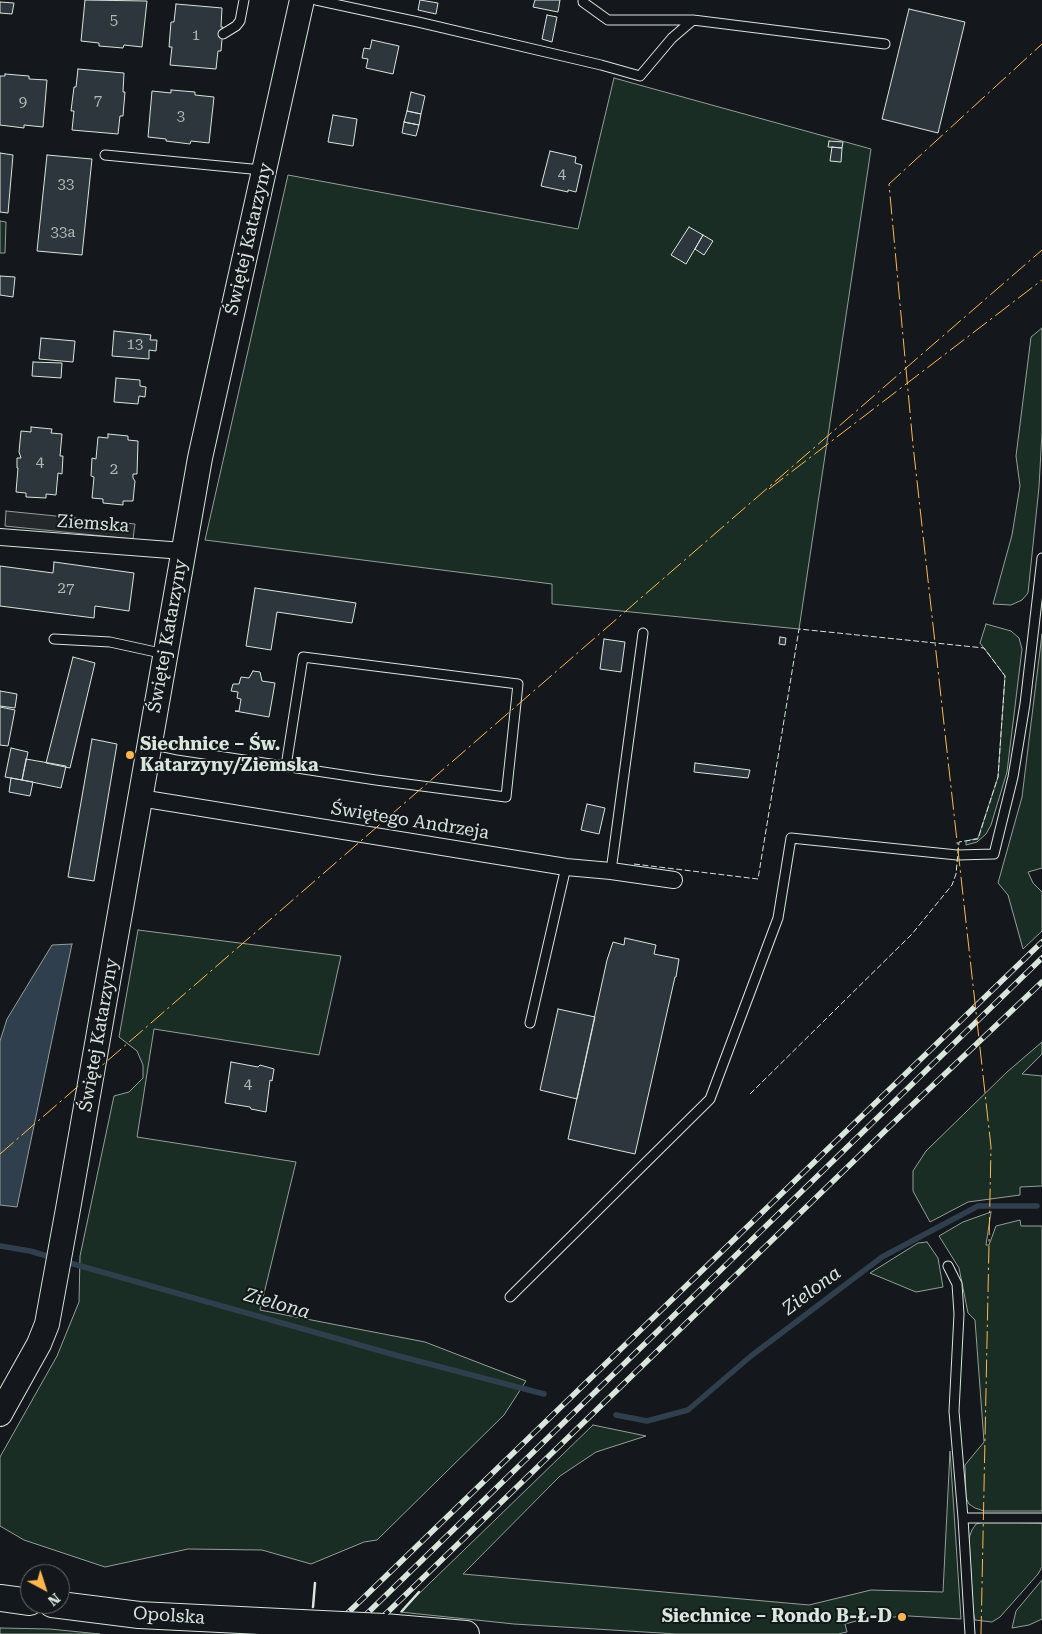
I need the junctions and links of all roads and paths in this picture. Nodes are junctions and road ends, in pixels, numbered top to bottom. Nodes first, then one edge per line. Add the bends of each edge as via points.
1 (244, 0) edge
2 (302, 0) edge
3 (316, 0) edge
4 (583, 0) edge
5 (693, 20) junction
6 (223, 34) dead end
7 (885, 44) dead end
8 (105, 155) dead end
9 (265, 170) junction
10 (0, 537) edge
11 (183, 551) junction
12 (1042, 558) edge
13 (643, 633) dead end
14 (54, 639) dead end
15 (165, 654) junction
16 (150, 744) junction
17 (286, 766) junction
18 (140, 798) junction
19 (566, 866) junction
20 (611, 871) junction
21 (674, 880) dead end
22 (530, 1023) dead end
23 (948, 1266) dead end
24 (510, 1297) dead end
25 (0, 1414) edge
26 (963, 1518) junction
27 (1042, 1518) edge
28 (0, 1598) edge
29 (20, 1601) edge
30 (70, 1606) edge
31 (466, 1634) edge
32 (970, 1634) edge

1 - 6 lane via 240,21
2 - 9 street, Świętej Katarzyny
3 - 5 lane via 640,76 672,38
4 - 5 lane via 608,20
5 - 7 lane
8 - 9 lane
9 - 11 street, Świętej Katarzyny via 200,458
10 - 11 street, Ziemska
11 - 15 street, Świętej Katarzyny
12 - 24 lane via 1025,704 1013,777 994,854 957,855 791,838 778,918 710,1099
13 - 20 lane
14 - 15 lane via 110,642
15 - 16 street, Świętej Katarzyny
16 - 17 lane
16 - 18 street, Świętej Katarzyny
17 - 17 lane via 506,796 518,684 302,657
18 - 19 street, Świętego Andrzeja
18 - 25 street, Świętej Katarzyny via 47,1324
19 - 20 street, Świętego Andrzeja
19 - 22 lane
20 - 21 street, Świętego Andrzeja
23 - 26 lane via 957,1284 959,1314 954,1411
26 - 27 lane
26 - 32 lane
28 - 29 main road
30 - 31 main road, Opolska, bridge via 139,1615

